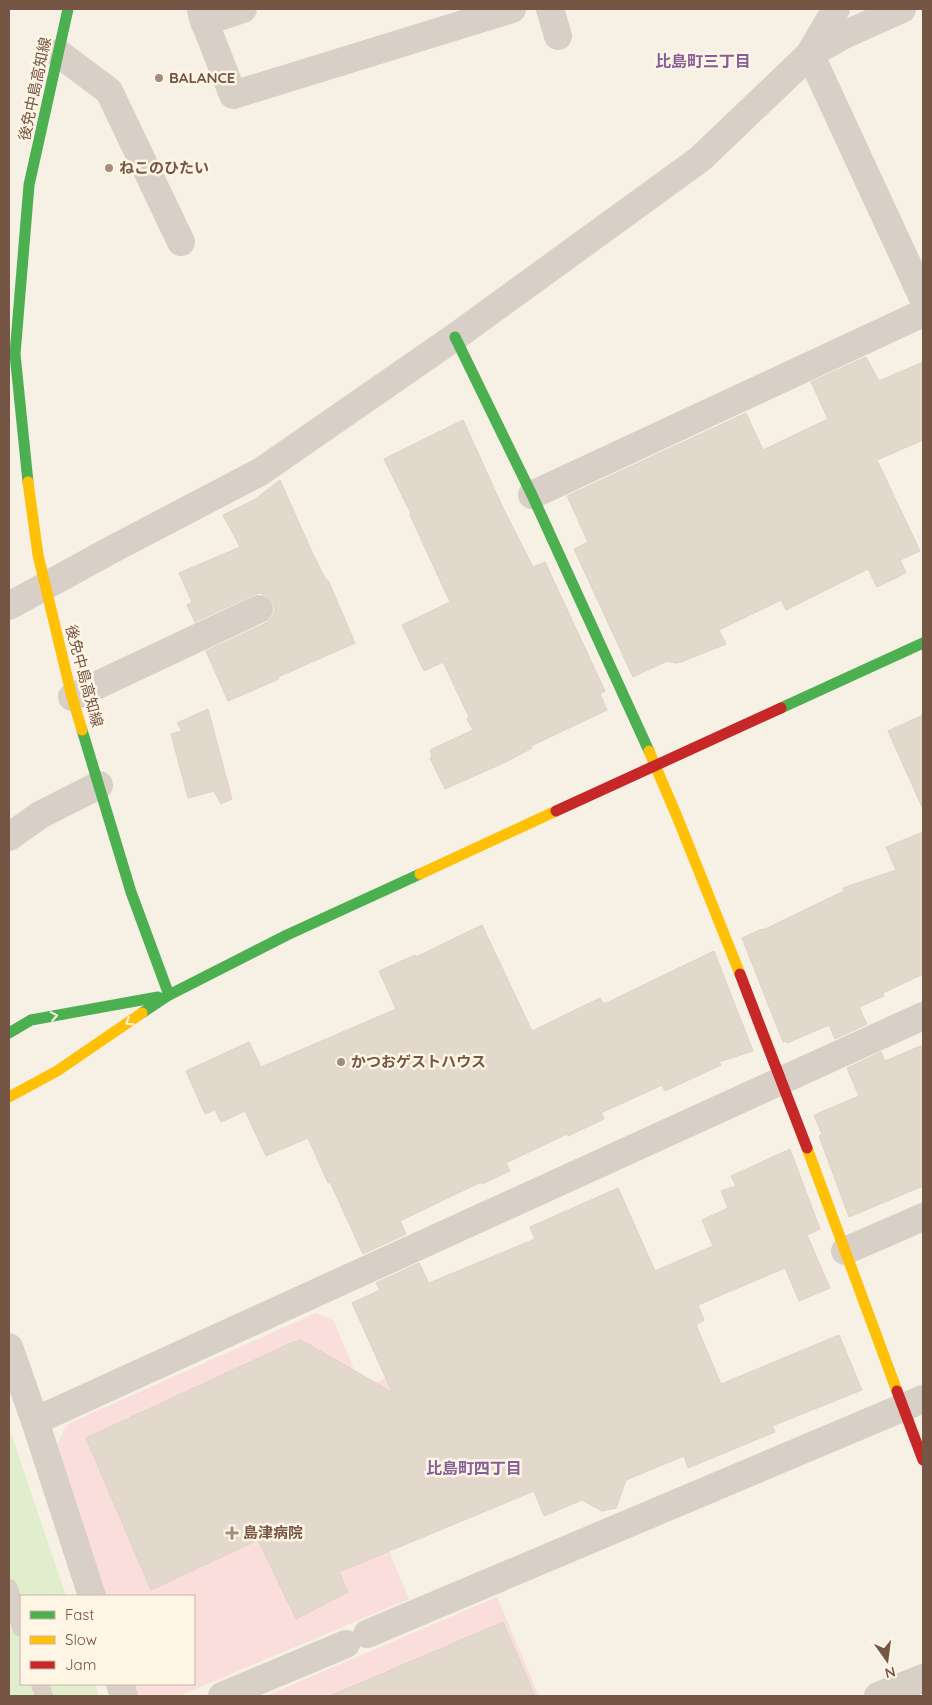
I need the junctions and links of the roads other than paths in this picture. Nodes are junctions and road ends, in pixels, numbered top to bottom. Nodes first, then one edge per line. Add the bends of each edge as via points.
1 (68, 9) edge
2 (244, 9) edge
3 (512, 9) edge
4 (550, 9) edge
5 (836, 9) edge
6 (902, 9) edge
7 (203, 15) edge
8 (558, 36) dead end
9 (58, 52) junction
10 (810, 54) junction
11 (17, 236) edge
12 (181, 242) dead end
13 (923, 298) edge
14 (923, 313) edge
15 (455, 337) junction
16 (12, 355) edge
17 (532, 495) junction
18 (46, 585) junction
19 (9, 606) edge
20 (259, 609) dead end
21 (923, 643) edge
22 (72, 697) junction
23 (655, 766) junction
24 (99, 785) junction
25 (9, 837) edge
26 (169, 995) junction
27 (923, 1016) edge
28 (9, 1033) edge
29 (782, 1080) junction
30 (9, 1097) edge
31 (923, 1217) edge
32 (845, 1251) junction
33 (9, 1347) edge
34 (913, 1403) edge
35 (35, 1421) junction
36 (923, 1460) edge
37 (9, 1588) edge
38 (92, 1595) edge
39 (12, 1609) edge
40 (20, 1626) edge
41 (923, 1678) edge
42 (222, 1696) edge
43 (878, 1696) edge

1 - 9 street, 後免中島高知線
2 - 7 street
3 - 7 street via 233,95
4 - 8 street
5 - 10 street
6 - 10 street
9 - 11 street, 後免中島高知線
9 - 12 street via 109,90
10 - 13 street
10 - 15 street via 700,159
11 - 16 street, 後免中島高知線
14 - 17 street
15 - 17 street
15 - 18 street via 260,472
16 - 18 street, 後免中島高知線 via 38,555
17 - 23 street
18 - 19 street
18 - 22 street, 後免中島高知線
20 - 22 street
21 - 23 street
22 - 24 street, 後免中島高知線
23 - 26 street via 287,935
23 - 29 street
24 - 25 street via 40,815
24 - 26 street, 後免中島高知線 via 131,892
28 -> 26 street via 31,1020
26 -> 30 street via 57,1071
27 - 29 street
29 - 32 street
29 - 35 street
31 - 32 street
32 - 34 street
33 - 35 street
34 - 36 street
34 - 42 street
35 - 38 street
37 - 39 lane
39 - 40 lane
41 - 43 street

